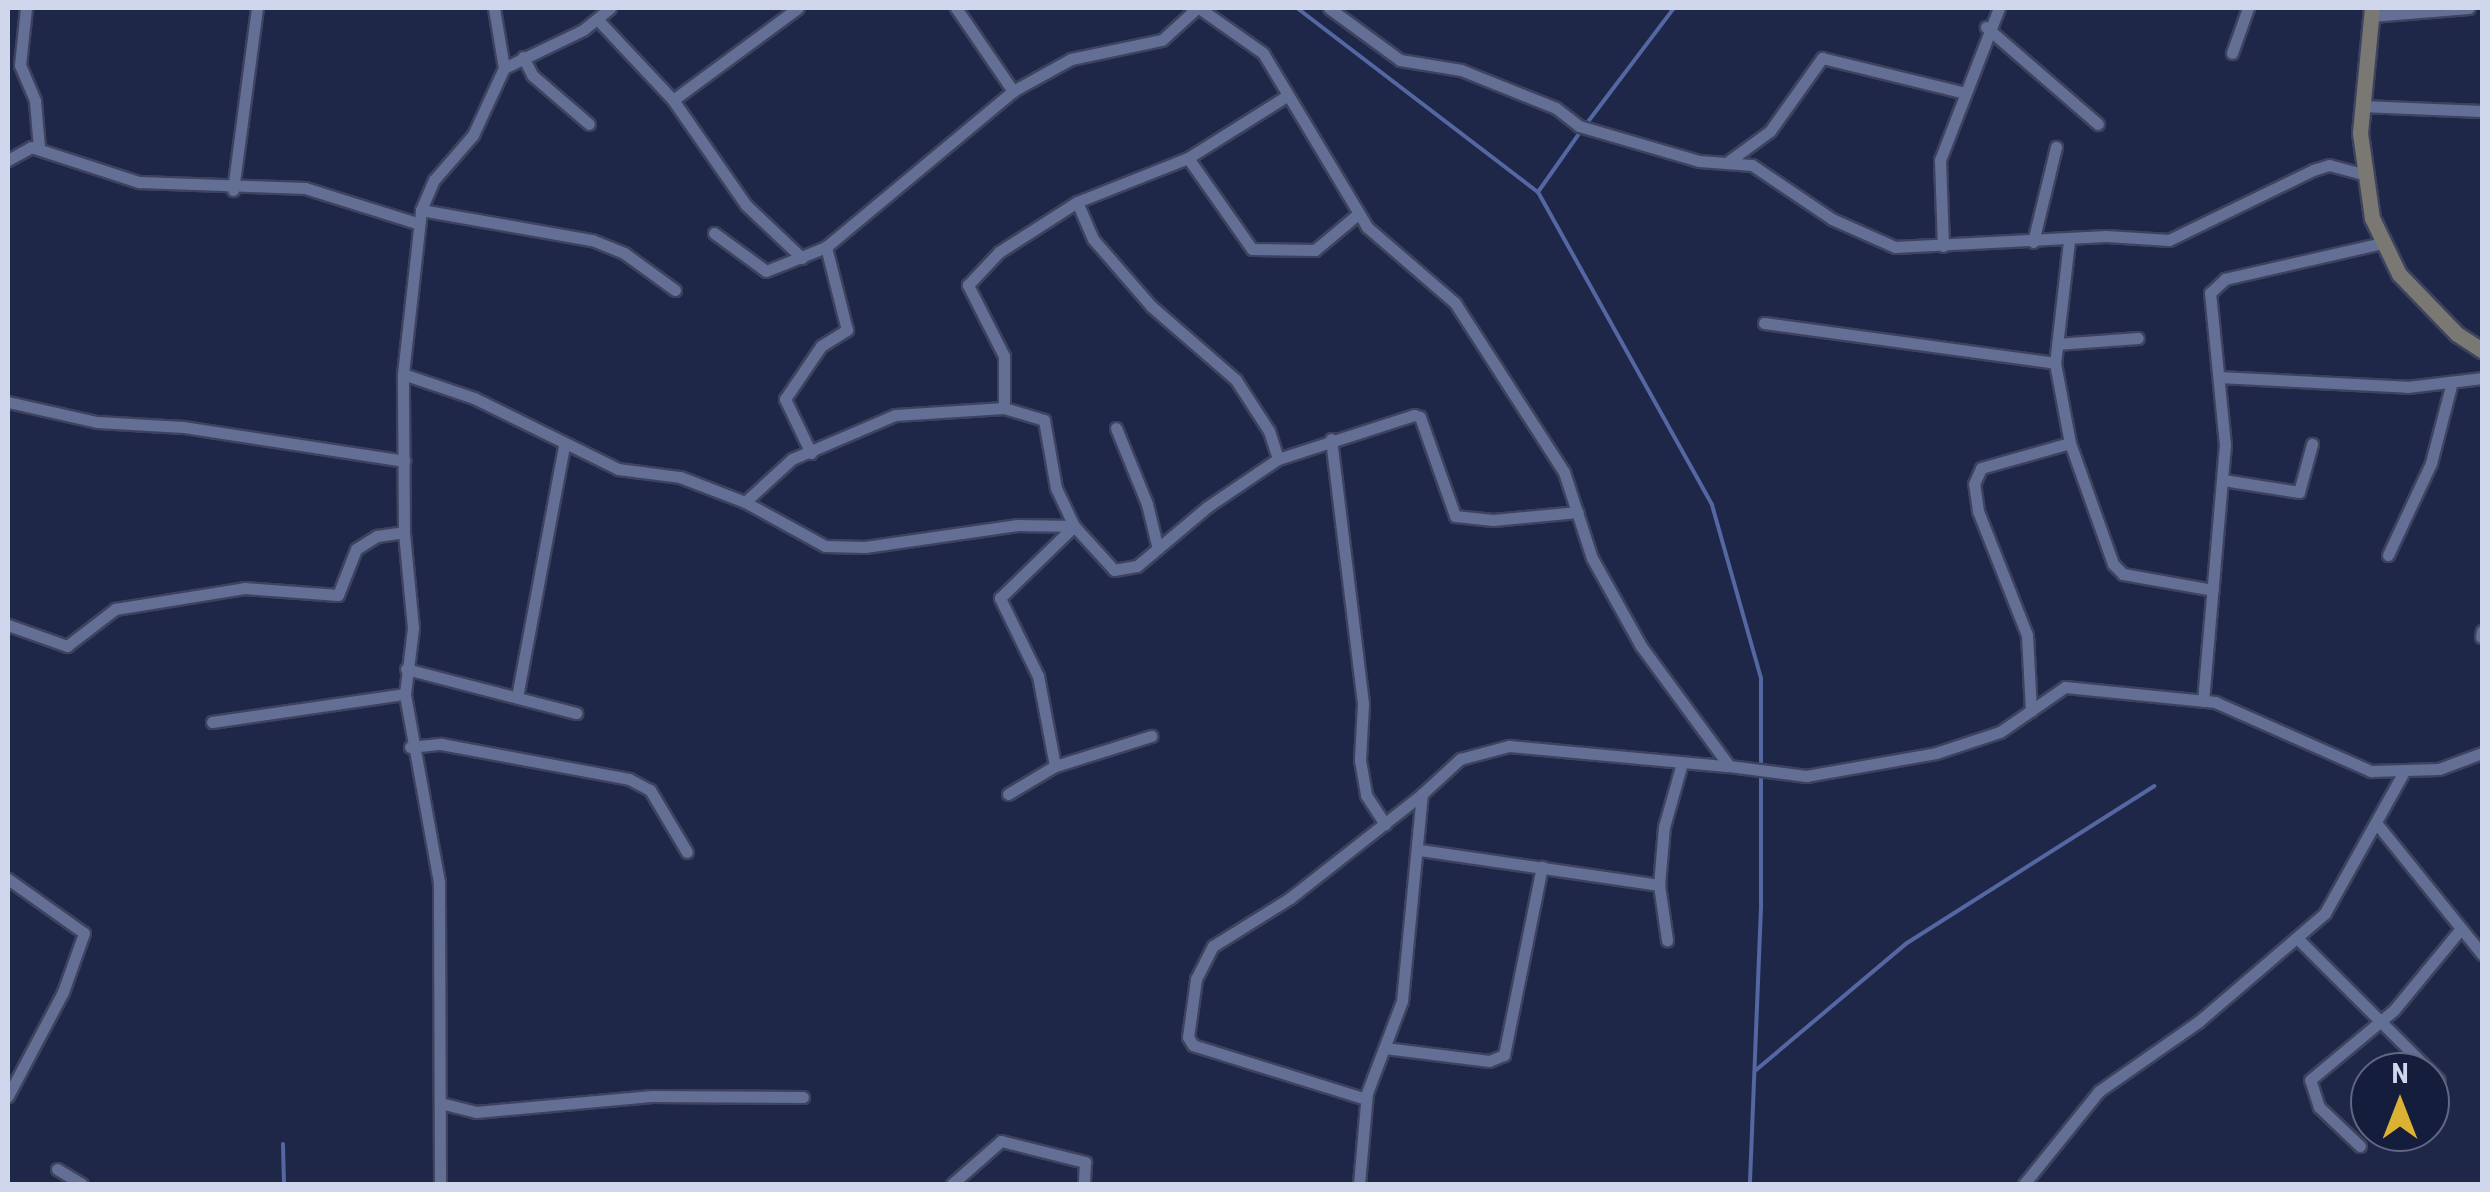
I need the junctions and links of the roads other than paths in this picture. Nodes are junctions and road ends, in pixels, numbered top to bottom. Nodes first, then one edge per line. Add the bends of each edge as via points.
1 (26, 8) edge
2 (258, 8) edge
3 (494, 8) edge
4 (610, 8) edge
5 (798, 8) edge
6 (956, 8) edge
7 (1198, 8) edge
8 (1329, 8) edge
9 (1999, 8) edge
10 (2248, 8) edge
11 (2469, 8) edge
12 (2372, 12) edge
13 (598, 20) junction
14 (1986, 28) junction
15 (2232, 52) dead end
16 (524, 57) junction
17 (504, 68) junction
18 (1013, 91) junction
19 (1962, 92) junction
20 (1287, 96) junction
21 (673, 100) junction
22 (2361, 106) junction
23 (2482, 112) edge
24 (589, 124) dead end
25 (2098, 124) dead end
26 (2056, 147) dead end
27 (39, 148) junction
28 (1188, 158) junction
29 (8, 160) edge
30 (1730, 160) junction
31 (2362, 174) junction
32 (234, 190) junction
33 (1077, 202) junction
34 (421, 210) junction
35 (1358, 214) junction
36 (417, 224) junction
37 (714, 233) dead end
38 (2069, 241) junction
39 (2033, 242) junction
40 (2382, 243) junction
41 (1943, 246) junction
42 (826, 247) junction
43 (802, 258) junction
44 (675, 290) dead end
45 (1764, 323) dead end
46 (2138, 338) dead end
47 (2057, 344) junction
48 (2482, 350) edge
49 (2055, 363) junction
50 (403, 374) junction
51 (2220, 378) junction
52 (2482, 378) edge
53 (2452, 382) junction
54 (8, 402) edge
55 (1004, 408) junction
56 (1116, 428) dead end
57 (1331, 439) junction
58 (2070, 443) junction
59 (2312, 444) dead end
60 (564, 446) junction
61 (810, 453) junction
62 (1278, 458) junction
63 (404, 461) junction
64 (2222, 480) junction
65 (744, 502) junction
66 (1578, 512) junction
67 (1074, 526) junction
68 (404, 532) junction
69 (1158, 549) junction
70 (2388, 554) dead end
71 (2213, 590) junction
72 (8, 625) edge
73 (406, 669) junction
74 (405, 694) junction
75 (517, 696) junction
76 (2203, 701) junction
77 (2031, 711) junction
78 (576, 712) dead end
79 (212, 722) dead end
80 (1151, 736) dead end
81 (410, 747) junction
82 (2482, 753) edge
83 (1682, 764) junction
84 (1055, 766) junction
85 (1729, 766) junction
86 (2402, 775) junction
87 (1008, 794) dead end
88 (1422, 794) junction
89 (1385, 824) junction
90 (2377, 824) junction
91 (1420, 850) junction
92 (686, 852) dead end
93 (1542, 867) junction
94 (8, 880) edge
95 (1659, 885) junction
96 (2459, 932) junction
97 (2298, 939) junction
98 (1668, 940) dead end
99 (2482, 954) edge
100 (2383, 1021) junction
101 (1385, 1048) junction
102 (2412, 1052) edge
103 (8, 1096) edge
104 (803, 1097) dead end
105 (1366, 1099) junction
106 (440, 1103) junction
107 (2350, 1135) edge
108 (57, 1169) dead end
109 (82, 1184) edge
110 (440, 1184) edge
111 (952, 1184) edge
112 (1084, 1184) edge
113 (1359, 1184) edge
114 (2024, 1184) edge

1 - 27 street via 20,66 35,101
2 - 32 street
3 - 17 street
4 - 13 street
5 - 21 street
6 - 18 street
7 - 18 street via 1162,40 1071,59
7 - 20 street via 1263,53
8 - 30 street via 1400,60 1461,70 1556,108 1580,126 1699,161
9 - 14 street
10 - 15 street
11 - 12 street
12 - 22 main road
13 - 16 street
13 - 21 street
14 - 19 street
14 - 25 street
16 - 17 street
16 - 24 street via 532,75
17 - 34 street via 473,135 434,180
18 - 42 street
19 - 30 street via 1822,58 1770,131
19 - 41 street via 1938,168
20 - 28 street
20 - 35 street
21 - 43 street via 746,205
22 - 23 street
22 - 31 main road
26 - 39 street
27 - 29 street
27 - 32 street via 138,182
28 - 33 street
28 - 35 street via 1252,249 1316,250
30 - 41 street via 1780,178 1832,219 1895,247
31 - 38 street via 2329,165 2313,170 2256,193 2179,238
31 - 40 main road
32 - 36 street via 304,188
33 - 55 street via 999,252 968,285 1004,356
33 - 62 street via 1092,239 1151,306 1236,380 1269,430
34 - 36 street
34 - 44 street via 592,240 624,253
35 - 66 street via 1383,244 1455,303 1555,456
36 - 50 street
37 - 43 street via 766,270
38 - 39 street
38 - 47 street
39 - 41 street
40 - 48 main road via 2424,303
40 - 51 street via 2218,282 2210,293
42 - 43 street
42 - 61 street via 847,330 821,346 785,399
45 - 49 street
46 - 47 street
47 - 49 street
49 - 58 street
50 - 60 street via 474,398
50 - 63 street
51 - 53 street via 2407,387
51 - 64 street
52 - 53 street
53 - 70 street via 2431,463
54 - 63 street via 96,422 183,427
55 - 61 street via 895,414
55 - 67 street via 1044,420 1046,456
56 - 69 street via 1148,504
57 - 62 street
57 - 66 street via 1414,415 1455,516 1494,520
57 - 89 street via 1362,704 1360,760 1366,794
58 - 71 street via 2117,571
58 - 77 street via 1981,468 1974,484 1978,511 2027,635
59 - 64 street via 2298,492
60 - 65 street
60 - 75 street
61 - 65 street via 782,466
62 - 69 street
63 - 68 street
64 - 71 street
65 - 67 street via 839,548 1017,525
66 - 85 street via 1599,574 1640,646
67 - 69 street via 1114,570 1137,566
67 - 84 street via 1000,598 1038,676
68 - 72 street via 377,536 356,549 338,596 244,588 115,609 67,646
68 - 73 street via 412,628
71 - 76 street
73 - 74 street
73 - 75 street
74 - 79 street
74 - 81 street
75 - 78 street
76 - 77 street via 2066,687
76 - 86 street via 2239,709 2342,763
77 - 85 street via 1982,741 1849,770 1769,774
80 - 84 street
81 - 92 street via 441,744 629,778 650,790
81 - 106 street via 439,882
82 - 86 street
83 - 85 street
83 - 88 street via 1509,746 1460,759
83 - 95 street via 1664,827
84 - 87 street
86 - 90 street
88 - 89 street
88 - 91 street
89 - 105 street via 1290,898 1213,946 1196,980 1188,1037 1193,1045
90 - 96 street
90 - 97 street via 2349,879
91 - 93 street
91 - 101 street via 1402,1002
93 - 95 street
93 - 101 street via 1504,1055 1488,1061
94 - 103 street via 84,933 63,992
95 - 98 street
96 - 99 street
96 - 100 street
97 - 100 street
97 - 114 street via 2198,1022 2099,1091
100 - 102 street
100 - 107 street via 2322,1065 2309,1088
101 - 105 street
104 - 106 street via 651,1096 476,1112
105 - 113 street
106 - 110 street
108 - 109 street
111 - 112 street via 1001,1141 1085,1162

